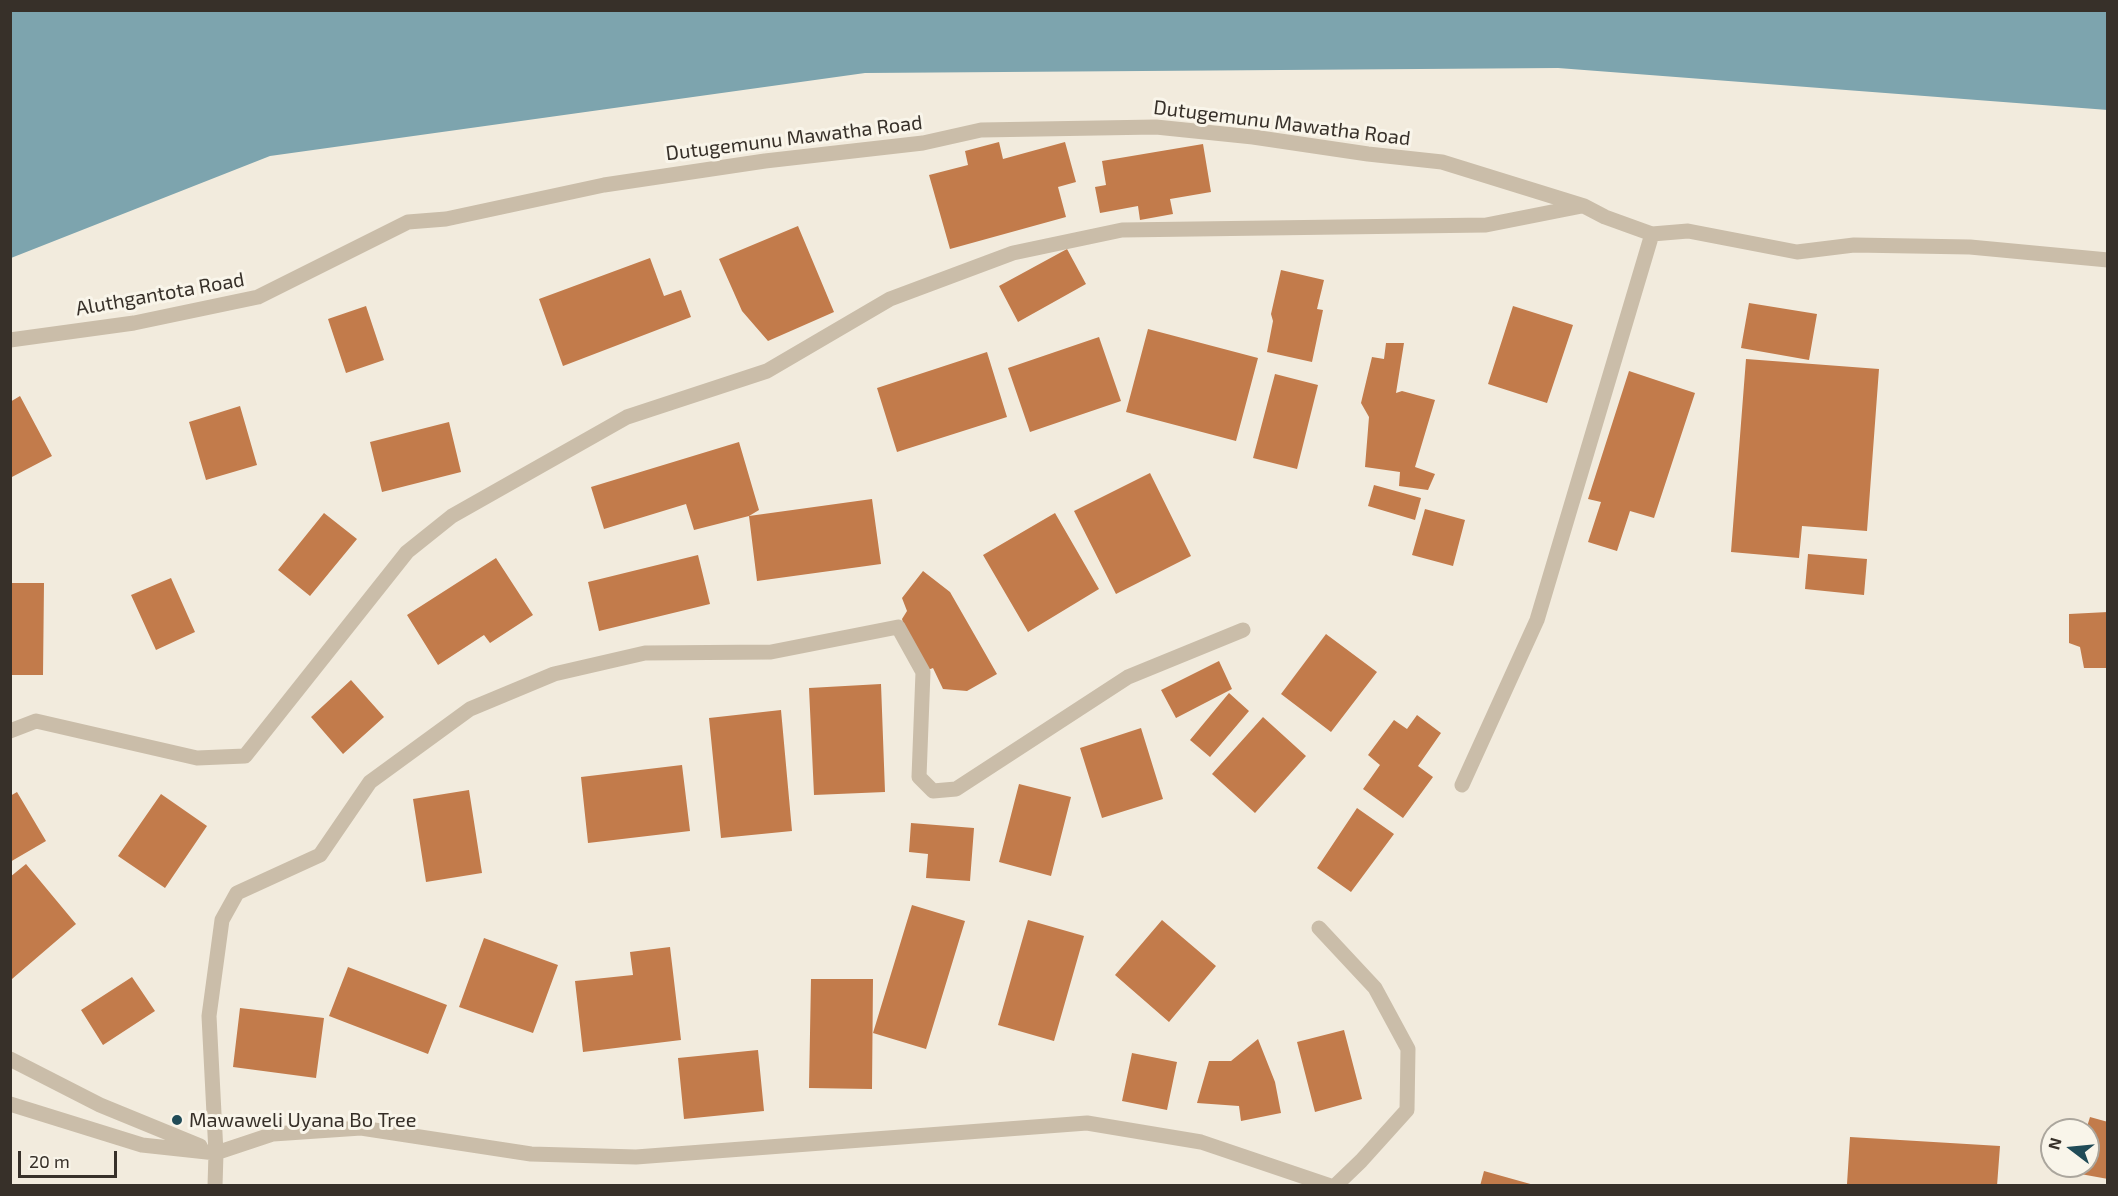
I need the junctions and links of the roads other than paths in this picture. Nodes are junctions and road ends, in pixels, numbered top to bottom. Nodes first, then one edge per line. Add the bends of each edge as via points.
1 (1584, 206) junction
2 (408, 222) joint
3 (1653, 234) junction
4 (2108, 260) edge
5 (10, 340) edge
6 (1243, 630) dead end
7 (10, 731) edge
8 (1462, 785) dead end
9 (1319, 928) dead end
10 (10, 1059) edge
11 (10, 1104) edge
12 (216, 1153) junction
13 (215, 1185) edge
14 (1333, 1185) edge

1 - 2 street, Dutugemunu Mawatha Road via 1442,162 1156,127 981,130 923,143 604,185 446,219
1 - 3 street, Dutugemunu Mawatha Road
1 - 7 street via 1486,225 1122,230 1012,253 890,299 767,371 627,417 452,516 406,552 245,756 197,758 36,721
2 - 5 street, Aluthgantota Road via 258,297 134,323
3 - 4 street, Dutugemunu Mawatha Road via 1688,231 1797,252 1854,245 1958,247
3 - 8 street via 1537,620
6 - 12 street via 1128,677 956,789 933,791 919,777 922,672 898,627 771,652 645,653 554,674 470,709 370,782 320,855 237,893 222,920 209,1016
9 - 14 street via 1375,988 1408,1049 1407,1110 1361,1161
10 - 12 street via 100,1105
11 - 12 street via 142,1145
12 - 13 street
12 - 14 street via 273,1134 361,1128 531,1154 636,1157 1087,1123 1201,1142

